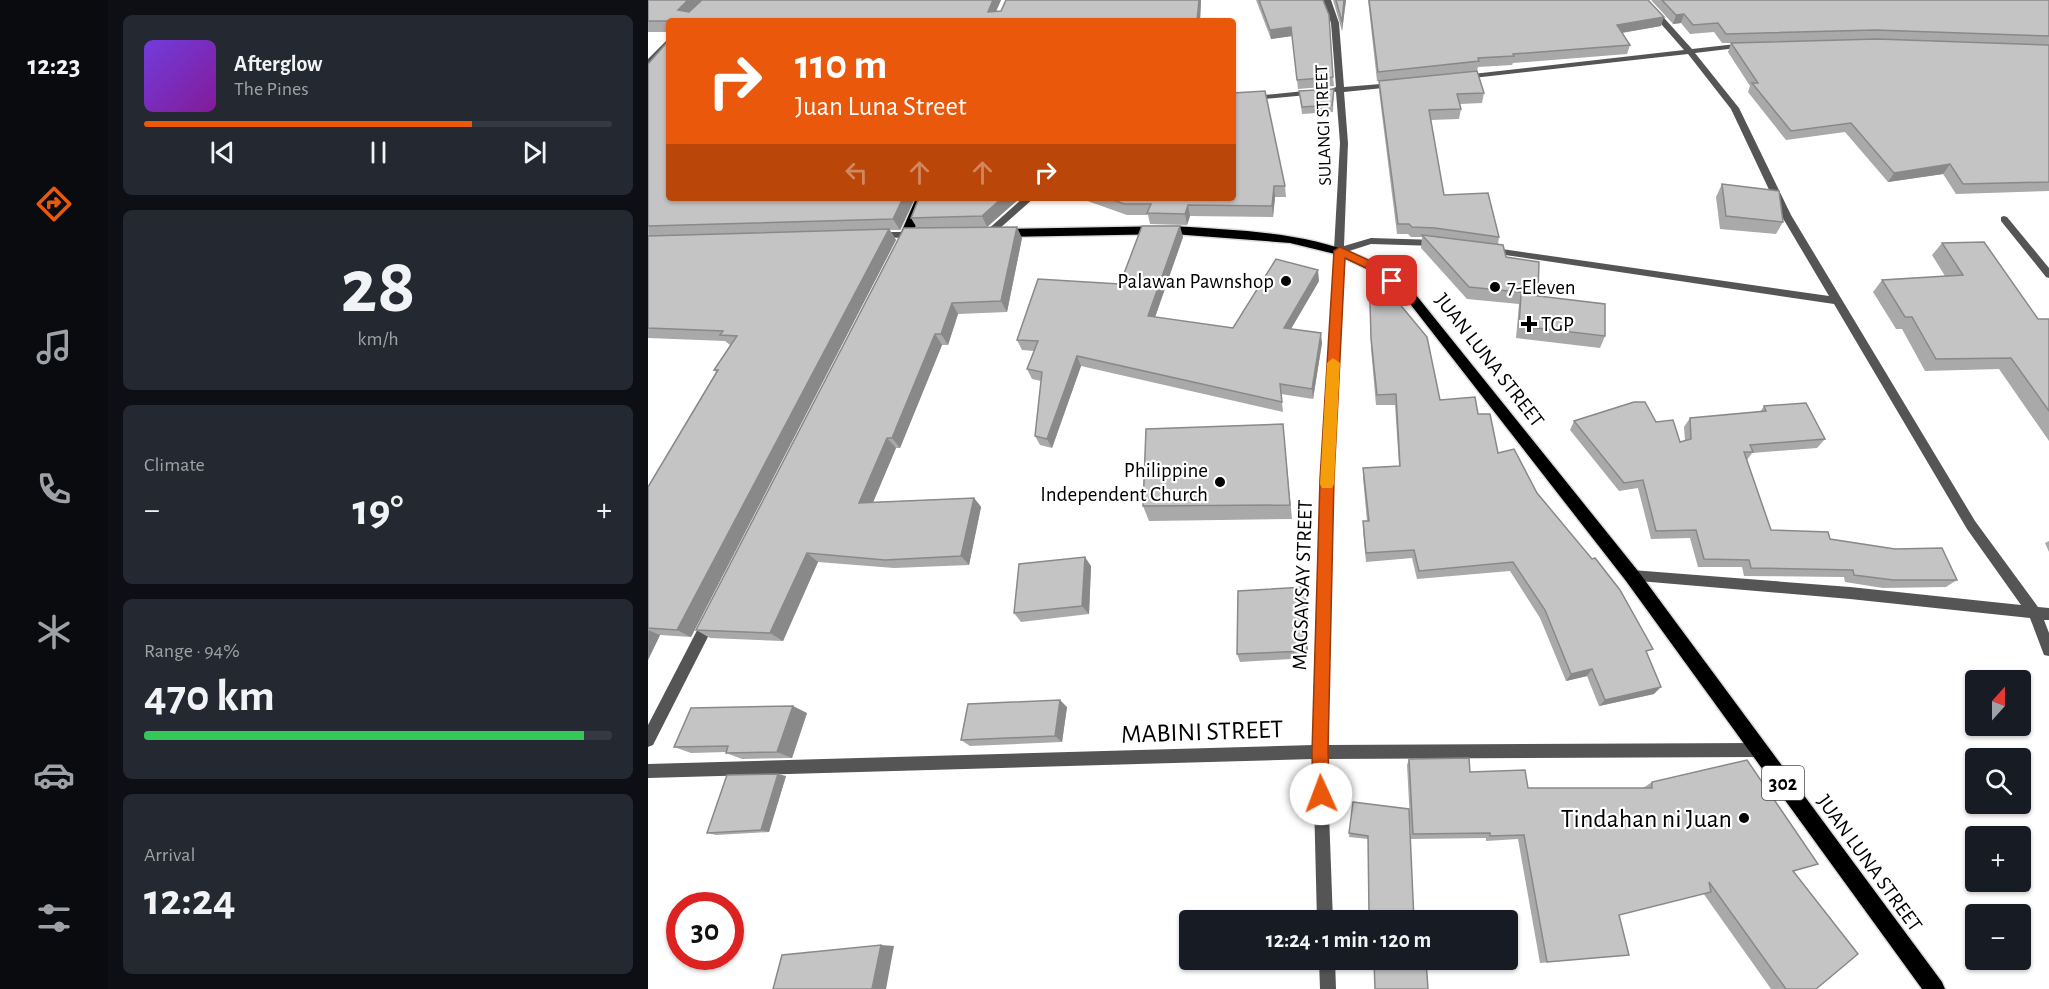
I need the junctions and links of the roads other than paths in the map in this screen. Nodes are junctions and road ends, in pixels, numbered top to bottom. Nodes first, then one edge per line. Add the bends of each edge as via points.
1 (1328, 0) edge
2 (1644, 0) edge
3 (1757, 44) edge
4 (666, 46) edge
5 (1689, 50) junction
6 (648, 63) edge
7 (1454, 78) edge
8 (1408, 83) edge
9 (1340, 90) junction
10 (1236, 100) edge
11 (921, 201) edge
12 (1025, 201) edge
13 (2004, 219) dead end
14 (930, 234) edge
15 (982, 234) joint
16 (871, 236) edge
17 (903, 240) junction
18 (1446, 244) edge
19 (1481, 249) edge
20 (1340, 251) junction
21 (2049, 275) edge
22 (1838, 300) junction
23 (1632, 576) junction
24 (2034, 612) junction
25 (712, 614) edge
26 (2049, 614) edge
27 (2049, 650) edge
28 (648, 740) edge
29 (1758, 750) junction
30 (1320, 752) junction
31 (648, 771) edge
32 (1325, 910) edge
33 (1327, 970) edge
34 (1328, 989) edge
35 (1935, 989) edge

1 - 9 street, SULANGI STREET via 1335,23
2 - 5 street
3 - 5 street
4 - 6 street
5 - 7 street
5 - 22 street via 1735,108 1786,215
8 - 9 street
9 - 10 street
9 - 20 street, SULANGI STREET via 1344,142
11 - 17 main road
12 - 15 street
13 - 21 street
14 - 17 main road
15 - 20 main road, JUAN LUNA STREET / 302 via 1173,231 1290,239
16 - 17 street
18 - 20 street via 1371,241
19 - 22 street
20 - 23 main road, JUAN LUNA STREET / 302 via 1377,269 1408,292
20 - 30 street, MAGSAYSAY STREET via 1327,479
22 - 24 street via 1971,525
23 - 24 street
23 - 29 main road, JUAN LUNA STREET / 302
24 - 26 street
24 - 27 street
25 - 28 street
29 - 30 street, MABINI STREET
29 - 35 main road, JUAN LUNA STREET / 302
30 - 31 street, MABINI STREET
30 - 32 street, MAGSAYSAY STREET
33 - 34 street

